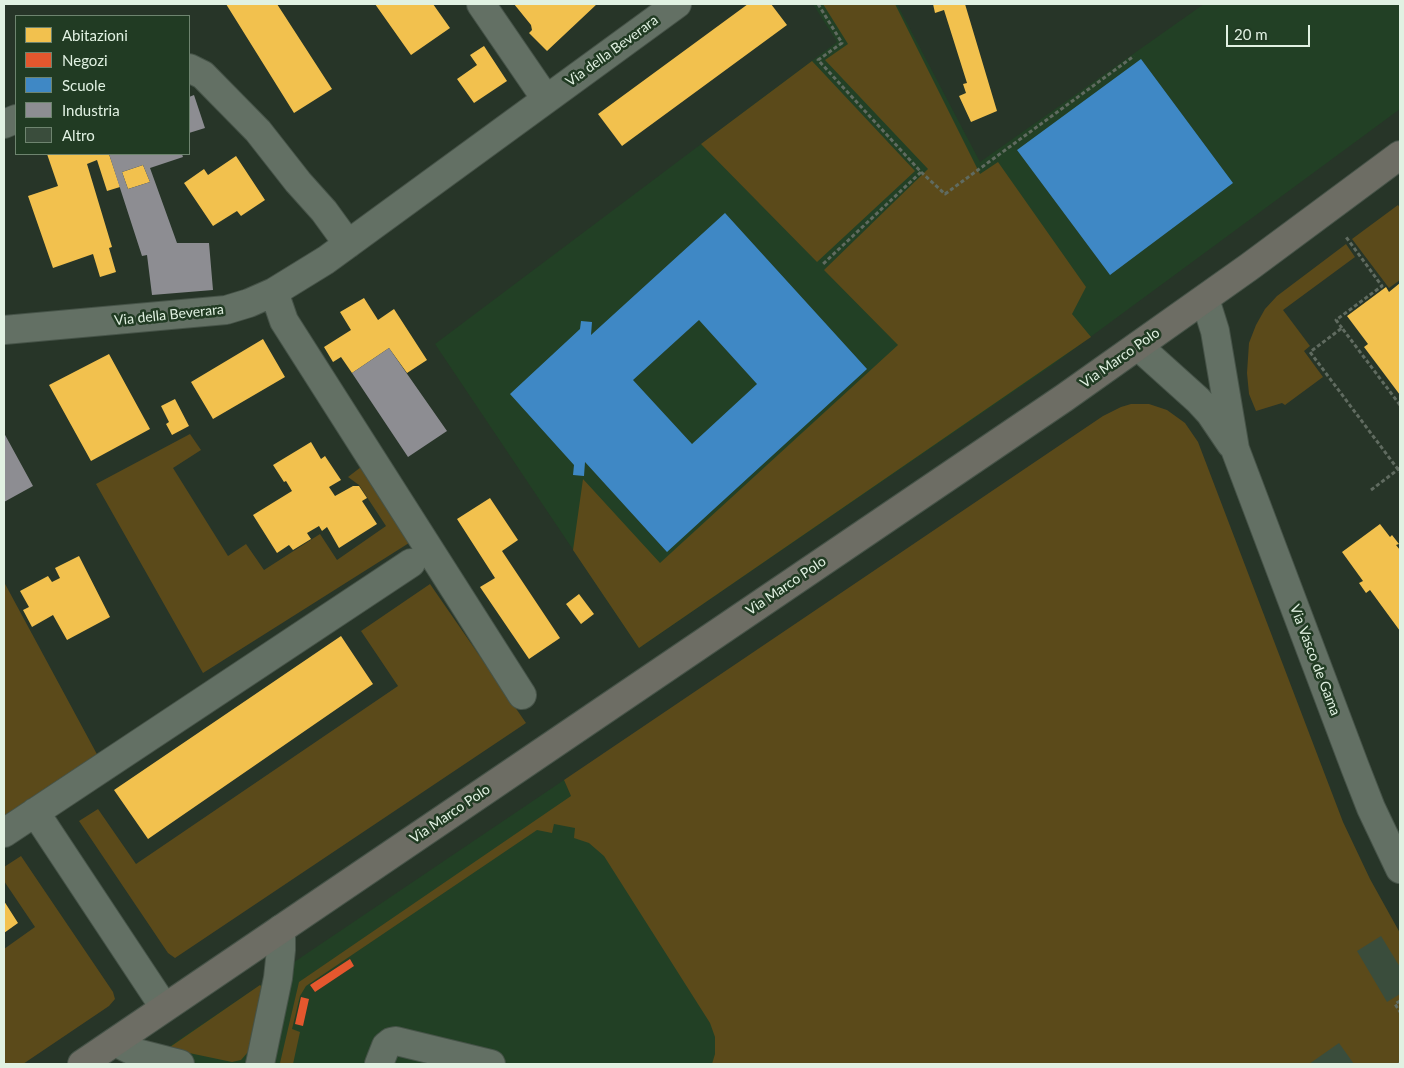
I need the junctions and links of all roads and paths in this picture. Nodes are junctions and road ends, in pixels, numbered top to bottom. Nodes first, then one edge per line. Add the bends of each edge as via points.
1 (481, 4) edge
2 (677, 4) edge
3 (818, 4) edge
4 (1134, 56) dead end
5 (190, 68) edge
6 (546, 99) junction
7 (1400, 156) edge
8 (921, 172) junction
9 (1346, 237) dead end
10 (348, 244) junction
11 (823, 264) dead end
12 (274, 292) junction
13 (1205, 299) junction
14 (1342, 328) junction
15 (4, 330) edge
16 (1138, 346) junction
17 (1400, 405) edge
18 (1235, 449) junction
19 (1400, 470) edge
20 (1371, 490) dead end
21 (411, 563) dead end
22 (522, 695) dead end
23 (35, 812) junction
24 (4, 833) edge
25 (1400, 869) edge
26 (281, 929) junction
27 (1400, 1001) edge
28 (164, 1008) junction
29 (1400, 1012) edge
30 (115, 1042) junction
31 (82, 1064) edge
32 (180, 1064) edge
33 (260, 1064) edge
34 (378, 1064) edge
35 (491, 1064) edge

1 - 6 street
2 - 6 street, Via della Beverara
3 - 8 path via 842,43 818,60
4 - 8 path via 945,194
5 - 10 street via 203,75 258,131
6 - 10 street, Via della Beverara
7 - 13 main road, Via Marco Polo
8 - 11 path
9 - 14 path via 1382,286 1336,320
10 - 12 street, Via della Beverara
12 - 15 street, Via della Beverara via 226,310
12 - 22 street via 284,321
13 - 16 main road, Via Marco Polo
13 - 18 street, Via Vasco de Gama via 1216,331
14 - 17 path
14 - 19 path via 1310,352
16 - 18 street, Via Vasco de Gama via 1198,400
16 - 26 main road, Via Marco Polo
18 - 25 street, Via Vasco de Gama via 1358,776
19 - 20 path
21 - 23 street
23 - 24 street
23 - 28 street
26 - 28 main road, Via Marco Polo
26 - 33 street via 280,965
27 - 29 path via 1395,1004
28 - 30 main road, Via Marco Polo
30 - 31 main road, Via Marco Polo
30 - 32 street via 146,1057
34 - 35 street via 386,1046 396,1041

